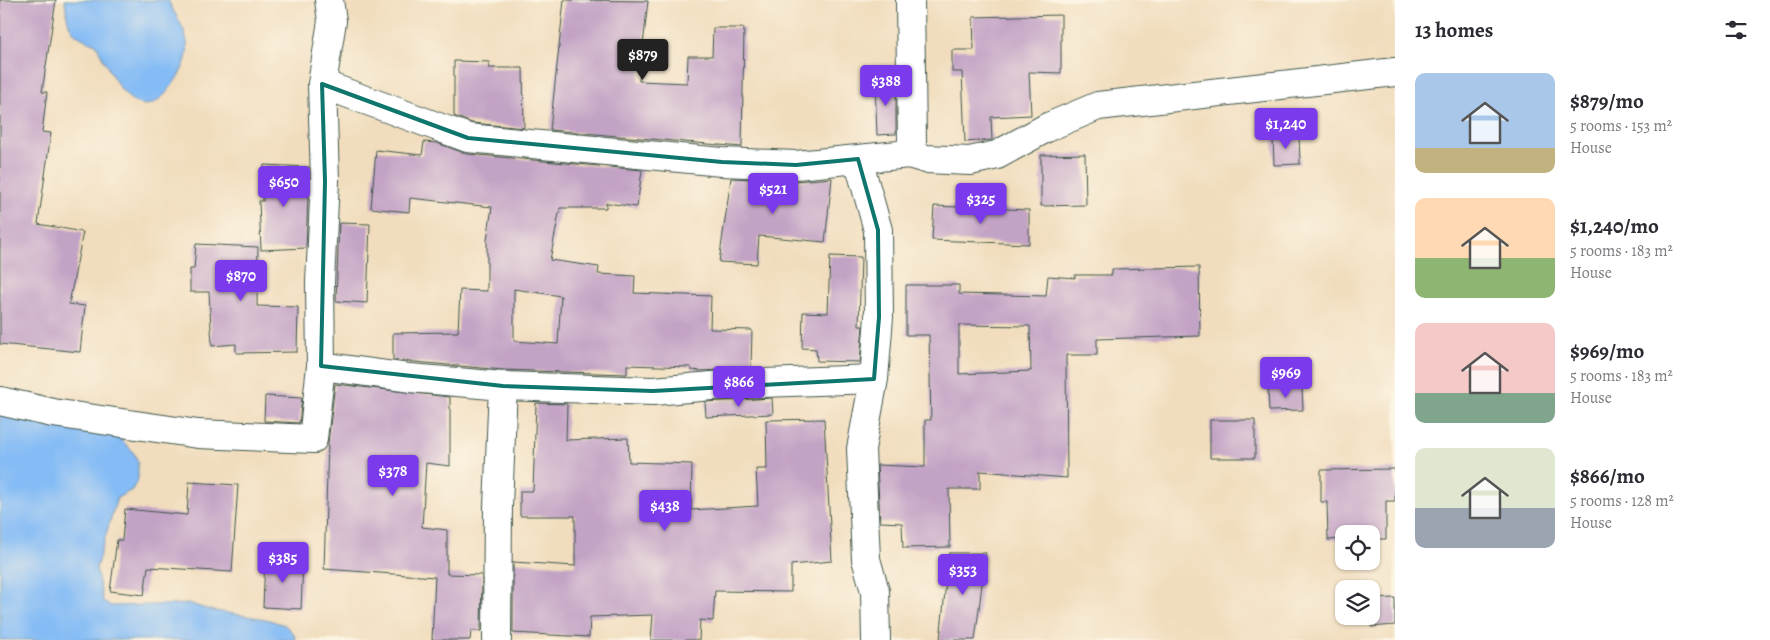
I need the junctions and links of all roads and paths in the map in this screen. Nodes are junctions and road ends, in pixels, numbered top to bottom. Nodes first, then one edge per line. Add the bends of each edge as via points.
1 (330, 0) edge
2 (910, 0) edge
3 (1395, 72) edge
4 (322, 84) junction
5 (909, 154) junction
6 (858, 159) junction
7 (320, 366) junction
8 (874, 379) junction
9 (503, 386) junction
10 (0, 400) edge
11 (497, 640) edge
12 (876, 640) edge

1 - 4 street via 332,21
2 - 5 street via 912,140
3 - 5 street via 1098,106 1048,127 997,155 970,161 926,159
4 - 6 street via 468,138 722,162 796,165
4 - 7 street via 325,181
5 - 6 street
6 - 8 street via 878,230 879,317
7 - 9 street
7 - 10 street via 313,439 198,434 53,413
8 - 9 street via 653,391
8 - 12 street via 861,449 866,559 875,591
9 - 11 street

